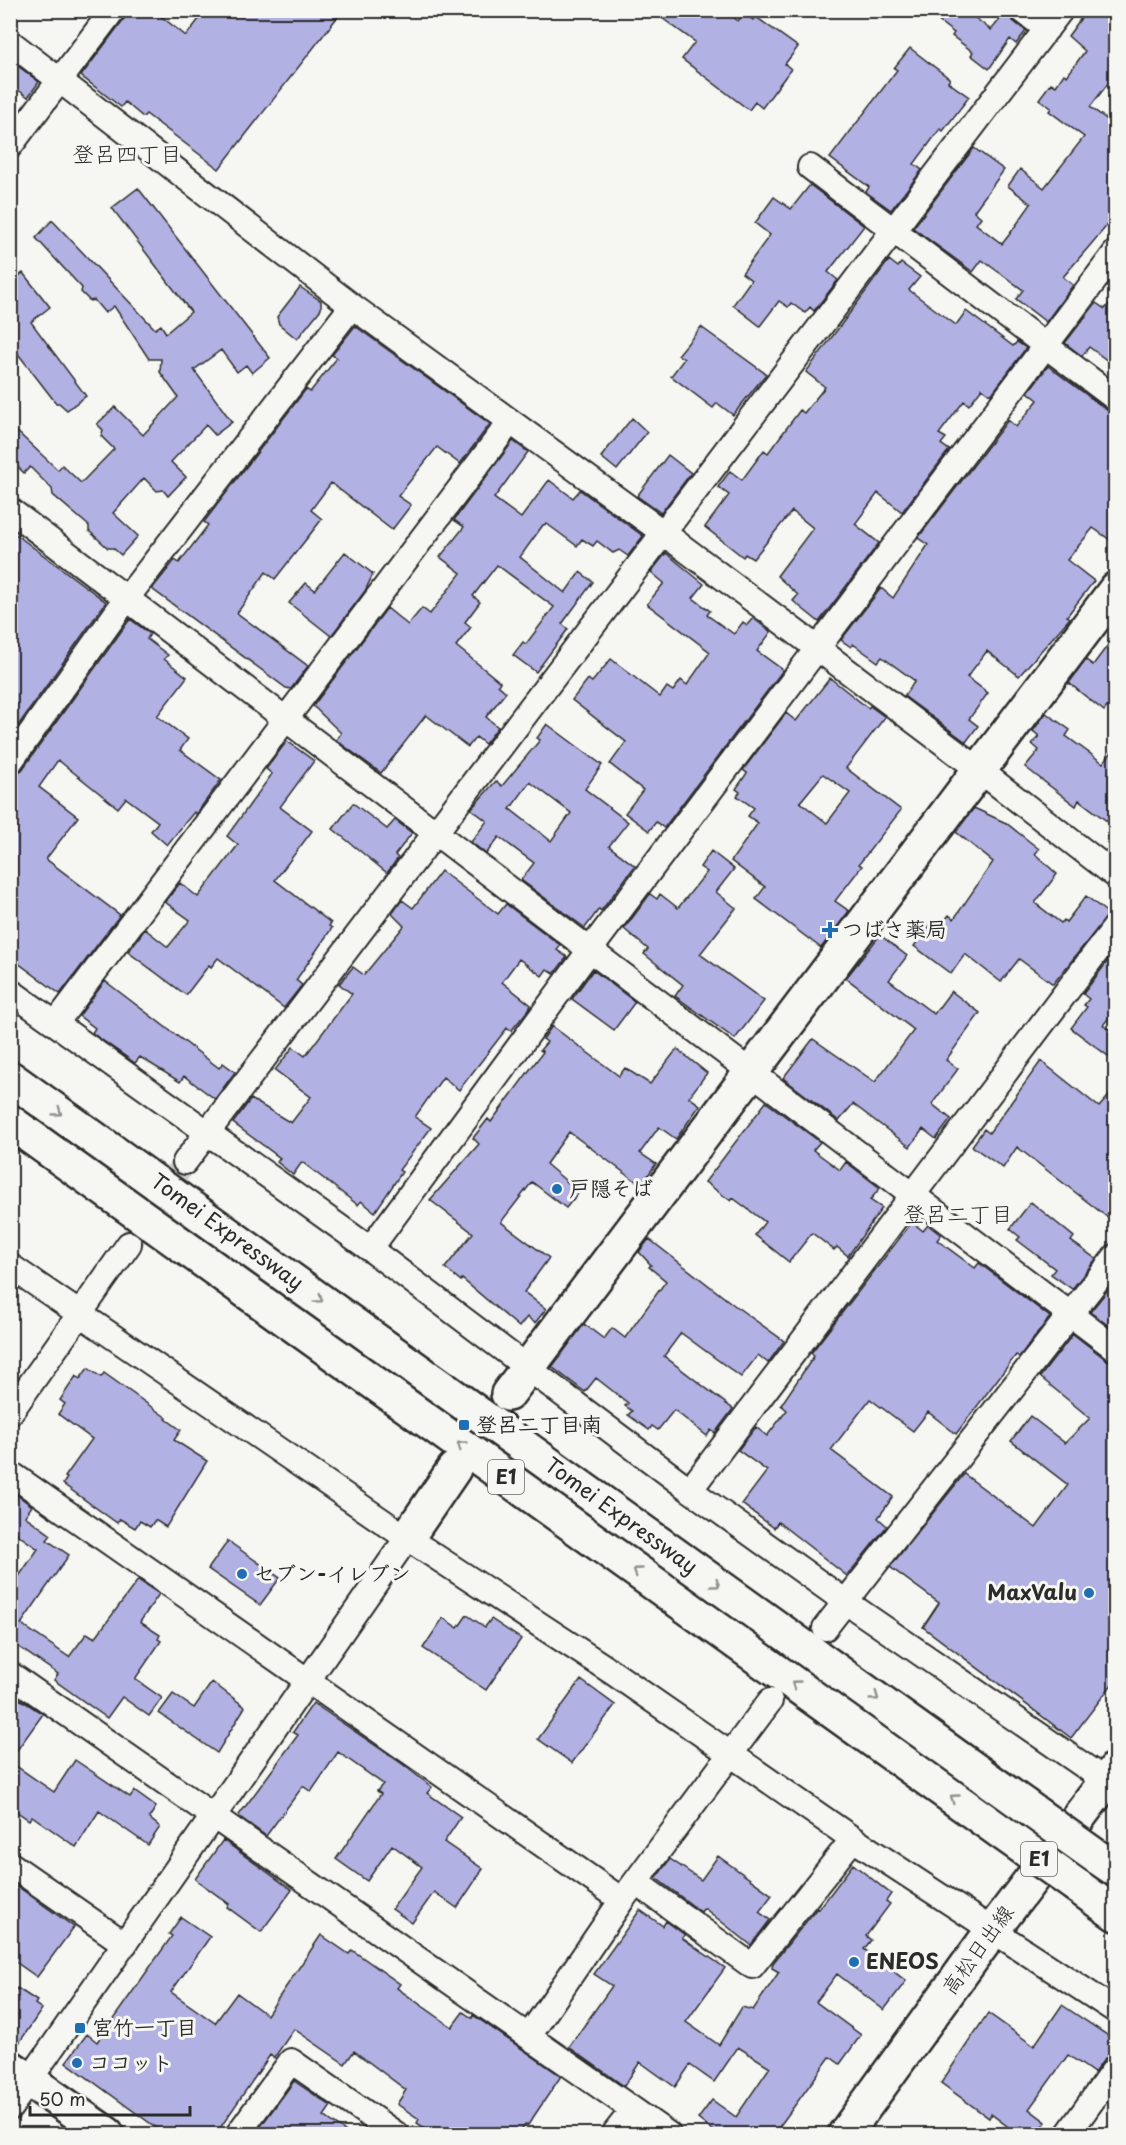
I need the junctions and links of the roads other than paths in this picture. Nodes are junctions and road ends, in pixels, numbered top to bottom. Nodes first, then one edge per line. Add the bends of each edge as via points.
1 (112, 10) edge
2 (1022, 10) edge
3 (1054, 20) edge
4 (10, 42) edge
5 (60, 80) junction
6 (10, 146) edge
7 (810, 168) dead end
8 (892, 230) junction
9 (1116, 252) edge
10 (352, 306) junction
11 (1045, 345) junction
12 (1116, 399) edge
13 (510, 422) junction
14 (10, 510) edge
15 (665, 534) junction
16 (127, 598) junction
17 (1110, 606) edge
18 (819, 649) junction
19 (286, 720) junction
20 (10, 762) edge
21 (978, 769) junction
22 (434, 833) junction
23 (1116, 876) edge
24 (1116, 926) edge
25 (590, 950) junction
26 (10, 991) edge
27 (56, 1023) junction
28 (750, 1072) junction
29 (10, 1078) edge
30 (10, 1122) edge
31 (206, 1134) junction
32 (185, 1162) tunnel mouth
33 (912, 1194) junction
34 (129, 1244) tunnel mouth
35 (370, 1249) junction
36 (1116, 1256) edge
37 (10, 1266) edge
38 (80, 1312) junction
39 (1071, 1315) junction
40 (1116, 1349) edge
41 (518, 1381) junction
42 (10, 1413) edge
43 (454, 1469) dead end
44 (10, 1473) edge
45 (690, 1490) junction
46 (407, 1538) junction
47 (846, 1602) junction
48 (825, 1628) dead end
49 (10, 1674) edge
50 (308, 1682) junction
51 (770, 1701) dead end
52 (732, 1754) junction
53 (1112, 1779) edge
54 (214, 1816) junction
55 (853, 1839) junction
56 (1106, 1863) edge
57 (10, 1864) edge
58 (629, 1892) junction
59 (1116, 1914) edge
60 (992, 1931) junction
61 (125, 1944) junction
62 (1116, 2011) edge
63 (529, 2036) junction
64 (1116, 2067) edge
65 (20, 2074) edge
66 (10, 2108) edge
67 (633, 2110) junction
68 (106, 2134) edge
69 (238, 2134) edge
70 (396, 2134) edge
71 (614, 2134) edge
72 (668, 2134) edge
73 (845, 2134) edge
74 (1068, 2134) edge

1 - 5 street
2 - 3 street
3 - 8 street
4 - 5 street
5 - 6 street
5 - 10 street
7 - 8 street
8 - 11 street
8 - 15 street
9 - 11 street
10 - 13 street
10 - 16 street
11 - 12 street
11 - 18 street
13 - 15 street
13 - 19 street
14 - 16 street
15 - 18 street
15 - 22 street
16 - 19 street
16 - 20 street
17 - 21 main road
18 - 21 street
18 - 25 street
19 - 22 street
19 - 27 street
21 - 23 street
21 - 28 main road
22 - 25 street
22 - 31 street
24 - 33 street
25 - 28 street
25 - 35 street
26 - 27 street
27 - 31 street
28 - 33 street
28 - 41 main road
29 -> 56 main road, Tomei Expressway / E1, bridge
59 -> 30 main road, Tomei Expressway / E1, bridge
31 - 32 street
31 - 35 street
33 - 39 street
33 - 45 street
34 - 38 street
35 - 41 street
36 - 39 street
37 - 38 street
38 - 42 street
38 - 46 street
39 - 40 street
39 - 47 street
41 - 45 street
43 - 46 main road
44 - 50 street
45 - 47 street
46 - 50 street
46 - 52 street
47 - 48 street
47 - 53 street
49 - 54 street
50 - 54 street
50 - 58 street
51 - 52 street
52 - 55 street
52 - 58 street
53 - 60 main road, 高松日出線
54 - 61 street
54 - 63 street
55 - 58 street via 752,1966
55 - 60 street
57 - 61 street
58 - 63 street
60 - 62 street
60 - 73 main road, 高松日出線
61 - 65 street
63 - 67 street
64 - 74 street
65 - 66 street
65 - 68 main road
67 - 71 street
67 - 72 street
69 - 70 street via 291,2061

